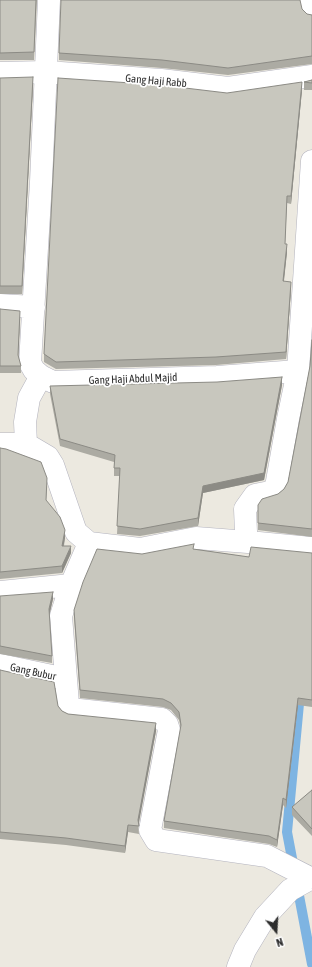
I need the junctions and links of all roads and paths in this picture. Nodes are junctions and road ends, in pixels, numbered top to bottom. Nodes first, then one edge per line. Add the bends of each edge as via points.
1 (49, 0) edge
2 (311, 0) edge
3 (312, 10) edge
4 (46, 72) junction
5 (0, 73) edge
6 (312, 76) edge
7 (312, 161) edge
8 (0, 305) edge
9 (34, 307) junction
10 (298, 371) junction
11 (41, 376) junction
12 (0, 444) edge
13 (26, 444) junction
14 (248, 542) junction
15 (89, 543) junction
16 (312, 548) edge
17 (71, 585) junction
18 (0, 592) edge
19 (0, 665) edge
20 (66, 679) junction
21 (311, 878) edge
22 (238, 967) edge

1 - 4 street
2 - 3 street
4 - 5 street, Gang Haji Rabb
4 - 6 street, Gang Haji Rabb via 161,80 228,88
4 - 9 street
7 - 10 street
8 - 9 street
9 - 11 street via 30,363
10 - 11 street, Gang Haji Abdul Majid via 53,382
10 - 14 street via 276,487 270,492 254,495 245,509
11 - 13 street via 29,398 25,422
12 - 13 street
13 - 15 street via 48,457 76,532
14 - 15 street via 196,538 140,549
14 - 16 street
15 - 17 street
17 - 18 street
17 - 20 street via 61,616
19 - 20 street, Gang Bubur
20 - 21 street via 70,709 162,719 167,724 169,730 150,830 156,840 267,856
21 - 22 street via 290,890 266,916 245,950

